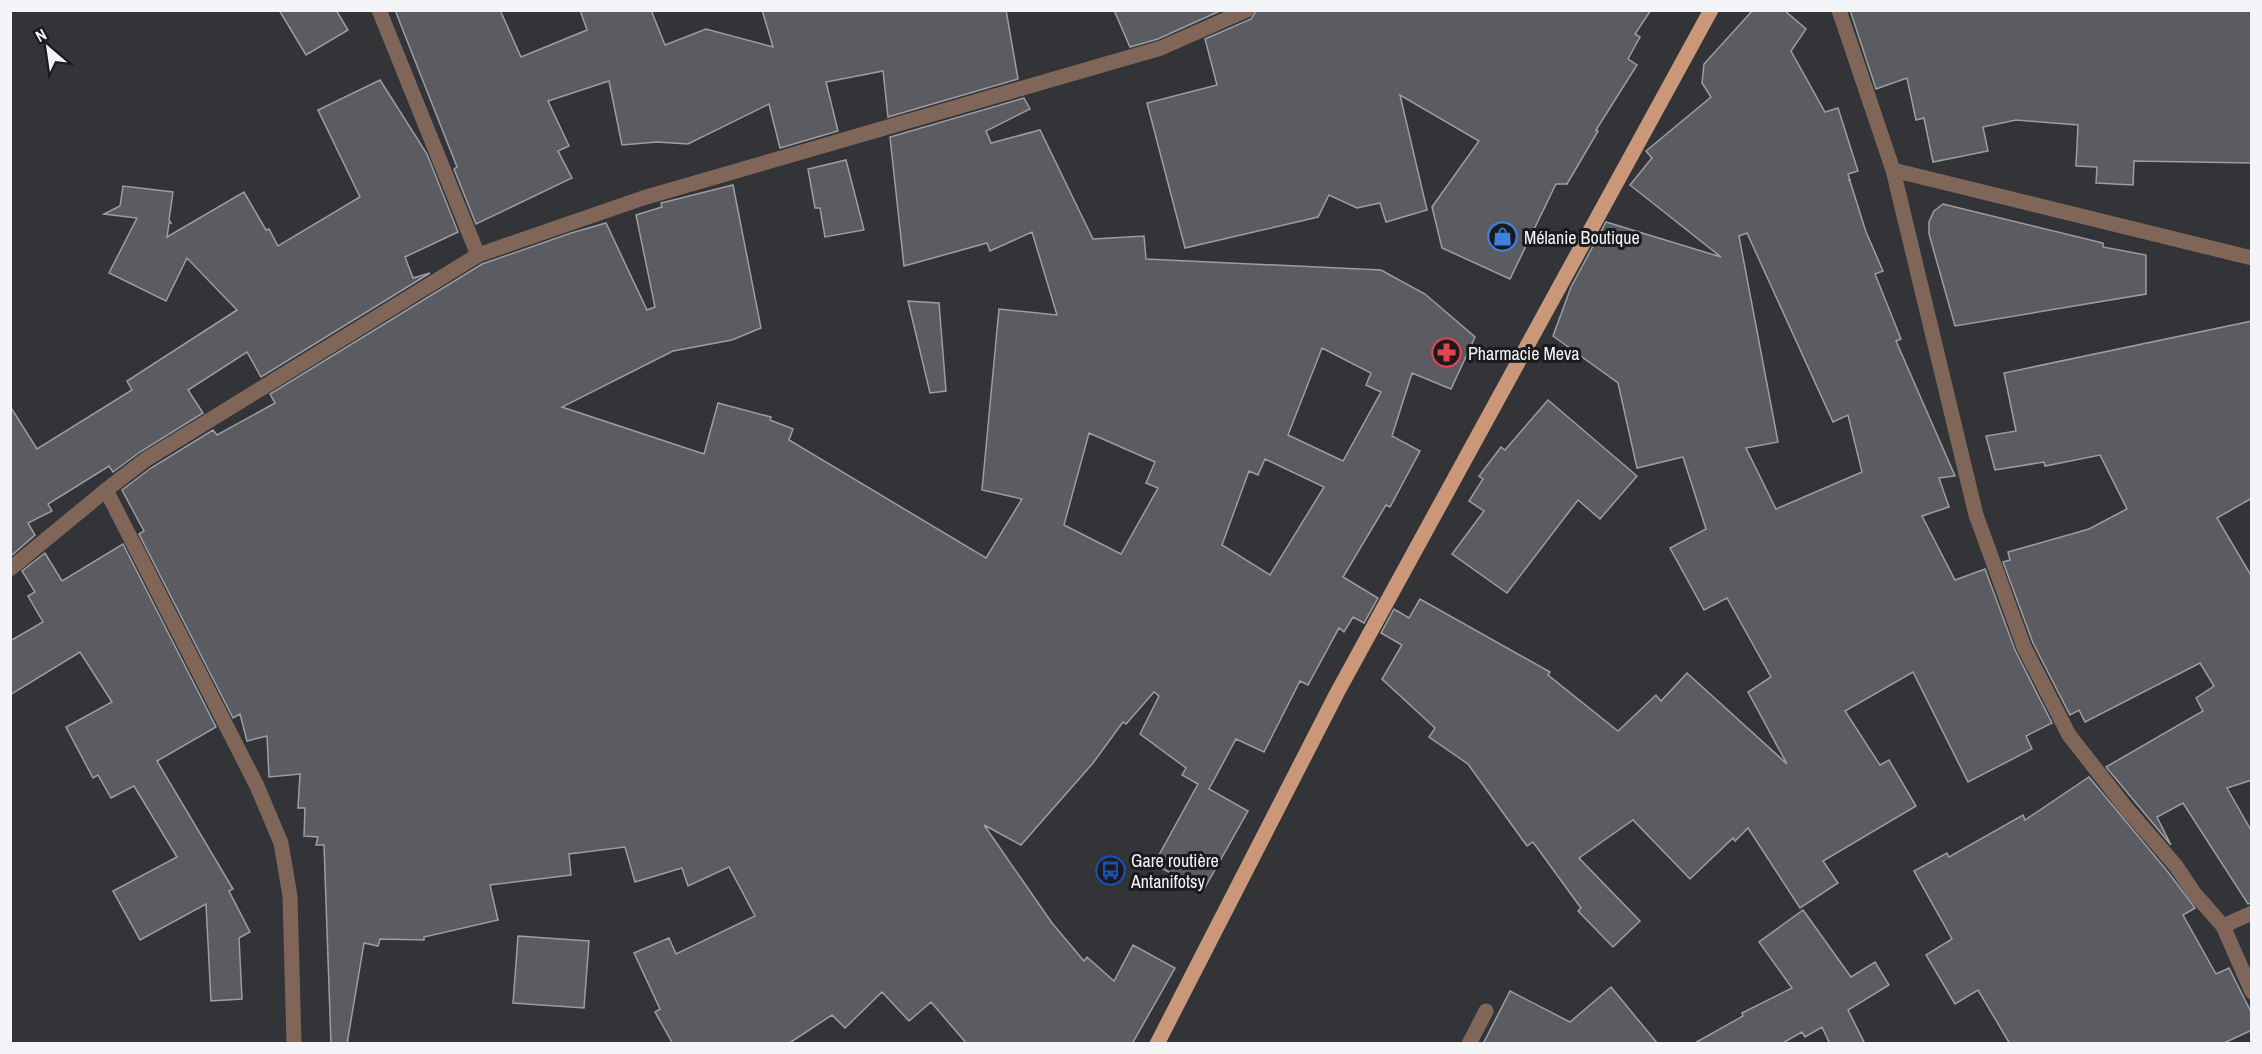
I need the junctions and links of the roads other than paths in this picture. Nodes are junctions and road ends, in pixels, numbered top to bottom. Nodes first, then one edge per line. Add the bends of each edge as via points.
1 (379, 10) edge
2 (1247, 10) edge
3 (1711, 10) edge
4 (1839, 10) edge
5 (1893, 170) junction
6 (478, 255) junction
7 (2252, 258) edge
8 (106, 490) junction
9 (10, 569) edge
10 (2252, 913) edge
11 (2223, 926) junction
12 (2252, 992) edge
13 (1486, 1011) dead end
14 (294, 1044) edge
15 (1157, 1044) edge
16 (1469, 1044) edge

1 - 6 street
2 - 6 street via 1161,48 643,198
3 - 15 main road via 1337,693
4 - 5 street
5 - 7 street
5 - 11 street via 1976,515 2024,647 2069,735
6 - 8 street via 145,460
8 - 9 street
8 - 14 street via 257,786 281,843 290,896
10 - 11 street
11 - 12 street
13 - 16 street

